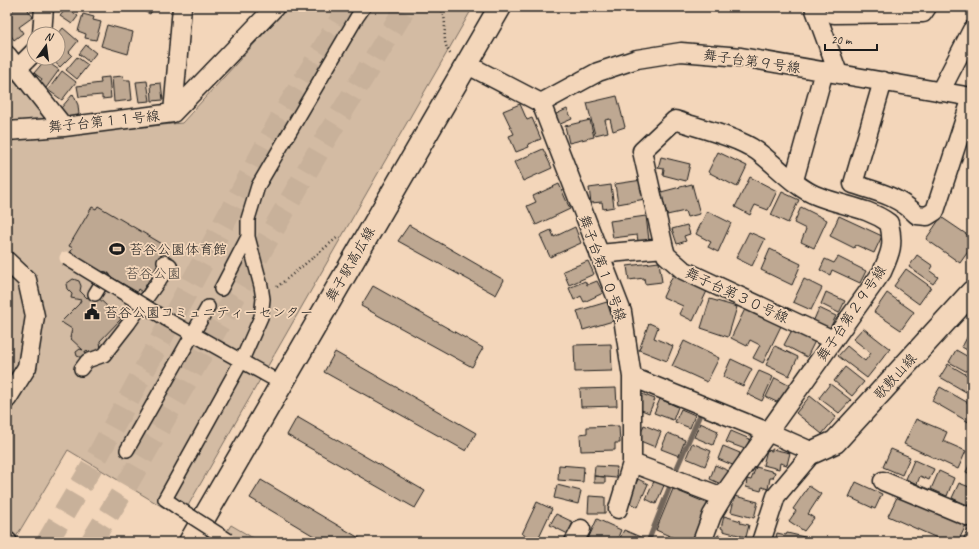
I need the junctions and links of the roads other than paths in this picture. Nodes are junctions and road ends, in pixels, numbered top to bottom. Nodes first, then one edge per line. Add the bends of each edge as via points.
1 (44, 7) edge
2 (182, 7) edge
3 (275, 7) edge
4 (364, 7) edge
5 (500, 7) edge
6 (814, 7) edge
7 (927, 7) edge
8 (834, 14) dead end
9 (43, 26) edge
10 (972, 30) edge
11 (26, 56) edge
12 (459, 59) junction
13 (11, 64) edge
14 (831, 72) junction
15 (883, 81) junction
16 (940, 92) junction
17 (972, 98) edge
18 (541, 103) junction
19 (173, 113) junction
20 (64, 127) junction
21 (7, 131) edge
22 (794, 180) junction
23 (248, 237) junction
24 (664, 248) junction
25 (599, 254) junction
26 (66, 258) dead end
27 (7, 261) edge
28 (164, 262) dead end
29 (104, 280) junction
30 (221, 289) dead end
31 (972, 293) edge
32 (95, 294) dead end
33 (208, 307) dead end
34 (194, 333) junction
35 (833, 340) junction
36 (242, 360) junction
37 (81, 369) dead end
38 (270, 377) dead end
39 (632, 377) junction
40 (7, 399) edge
41 (768, 432) junction
42 (127, 450) dead end
43 (813, 452) junction
44 (632, 463) junction
45 (884, 480) dead end
46 (723, 497) junction
47 (618, 509) dead end
48 (972, 518) edge
49 (230, 541) edge
50 (190, 542) edge
51 (702, 542) edge
52 (761, 542) edge

1 - 9 street
2 - 19 street
3 - 19 street, 舞子台第１１号線
4 - 23 street via 258,186 248,218
5 - 12 street, 舞子駅高広線
6 - 14 street
7 - 8 street via 923,13
10 - 16 street
11 - 13 street
12 - 18 street
12 - 50 street, 舞子駅高広線
13 - 20 street
14 - 15 street, 舞子台第９号線
14 - 18 street, 舞子台第９号線 via 741,57 681,52 636,59 598,72
14 - 22 street
15 - 16 street, 舞子台第９号線
15 - 17 street via 853,184 896,198 918,215 927,216 935,211
16 - 17 street, 舞子台第９号線
18 - 25 street, 舞子台第１０号線
19 - 20 street, 舞子台第１１号線
20 - 21 street, 舞子台第１１号線
22 - 24 street, 舞子台第２９号線 via 744,144 675,120 642,151
22 - 35 street, 舞子台第２９号線 via 815,196 875,213 888,222 892,237 891,252 882,272
23 - 30 street
23 - 36 street via 262,299 261,317
24 - 25 street
24 - 35 street, 舞子台第３０号線 via 666,255 683,270
25 - 39 street, 舞子台第１０号線 via 622,312
26 - 29 street, bridge
27 - 40 street via 27,280 35,316 27,367
28 - 37 street via 170,265 129,323 104,355 87,361
29 - 32 street
29 - 34 street, bridge via 166,319
31 - 43 street, 歌敷山線 via 834,442
33 - 34 street
34 - 36 street
34 - 42 street
35 - 41 street, 舞子台第２９号線
36 - 38 street
36 - 49 street, bridge via 165,499
39 - 41 street
39 - 44 street, 舞子台第１０号線
41 - 43 street
41 - 46 street, 舞子台第２９号線
43 - 52 street via 776,496
44 - 46 street
44 - 47 street, 舞子台第１０号線
45 - 48 street
46 - 51 street, 舞子台第２９号線 via 712,515

